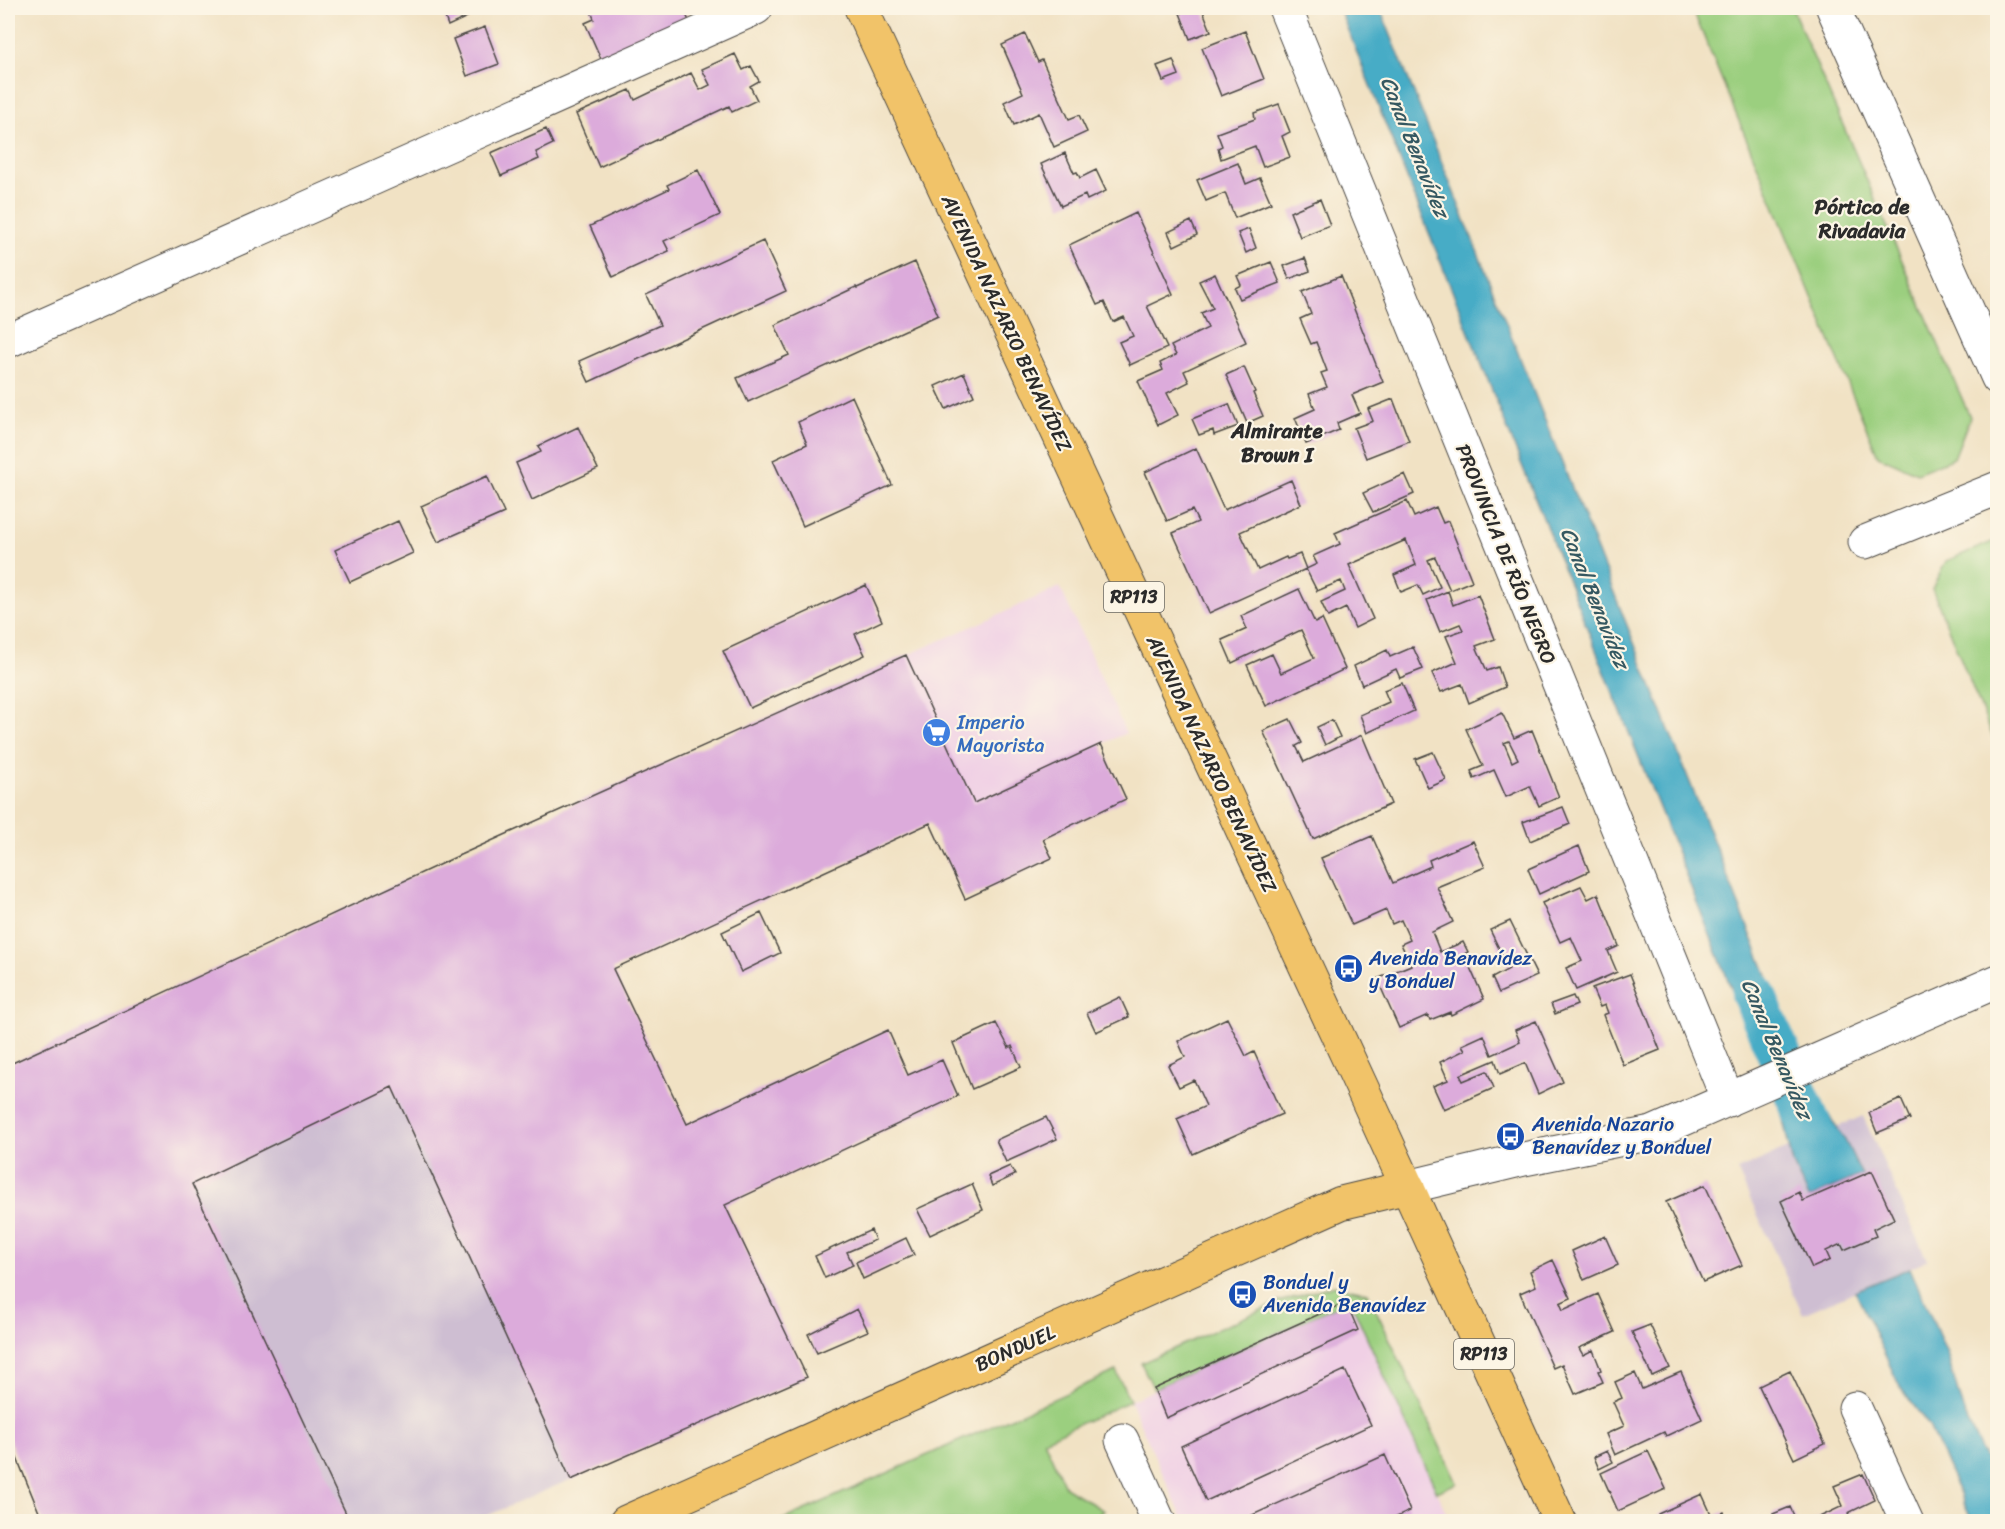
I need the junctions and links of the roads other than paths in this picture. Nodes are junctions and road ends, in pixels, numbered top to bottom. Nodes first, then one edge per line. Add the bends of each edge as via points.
1 (756, 8) edge
2 (861, 8) edge
3 (1285, 8) edge
4 (1833, 8) edge
5 (8, 341) edge
6 (1998, 378) edge
7 (1998, 488) edge
8 (1865, 542) dead end
9 (1998, 981) edge
10 (1737, 1096) junction
11 (1408, 1187) junction
12 (1855, 1408) dead end
13 (1122, 1440) dead end
14 (626, 1521) edge
15 (1159, 1521) edge
16 (1560, 1521) edge
17 (1907, 1521) edge

1 - 5 street
2 - 11 main road, AVENIDA NAZARIO BENAVÍDEZ / RP113
3 - 10 street, PROVINCIA DE RÍO NEGRO
4 - 6 street
7 - 8 street
9 - 10 street
10 - 11 street via 1652,1133
11 - 14 main road, BONDUEL via 1341,1203
11 - 16 main road, AVENIDA NAZARIO BENAVÍDEZ / RP113
12 - 17 street
13 - 15 street

